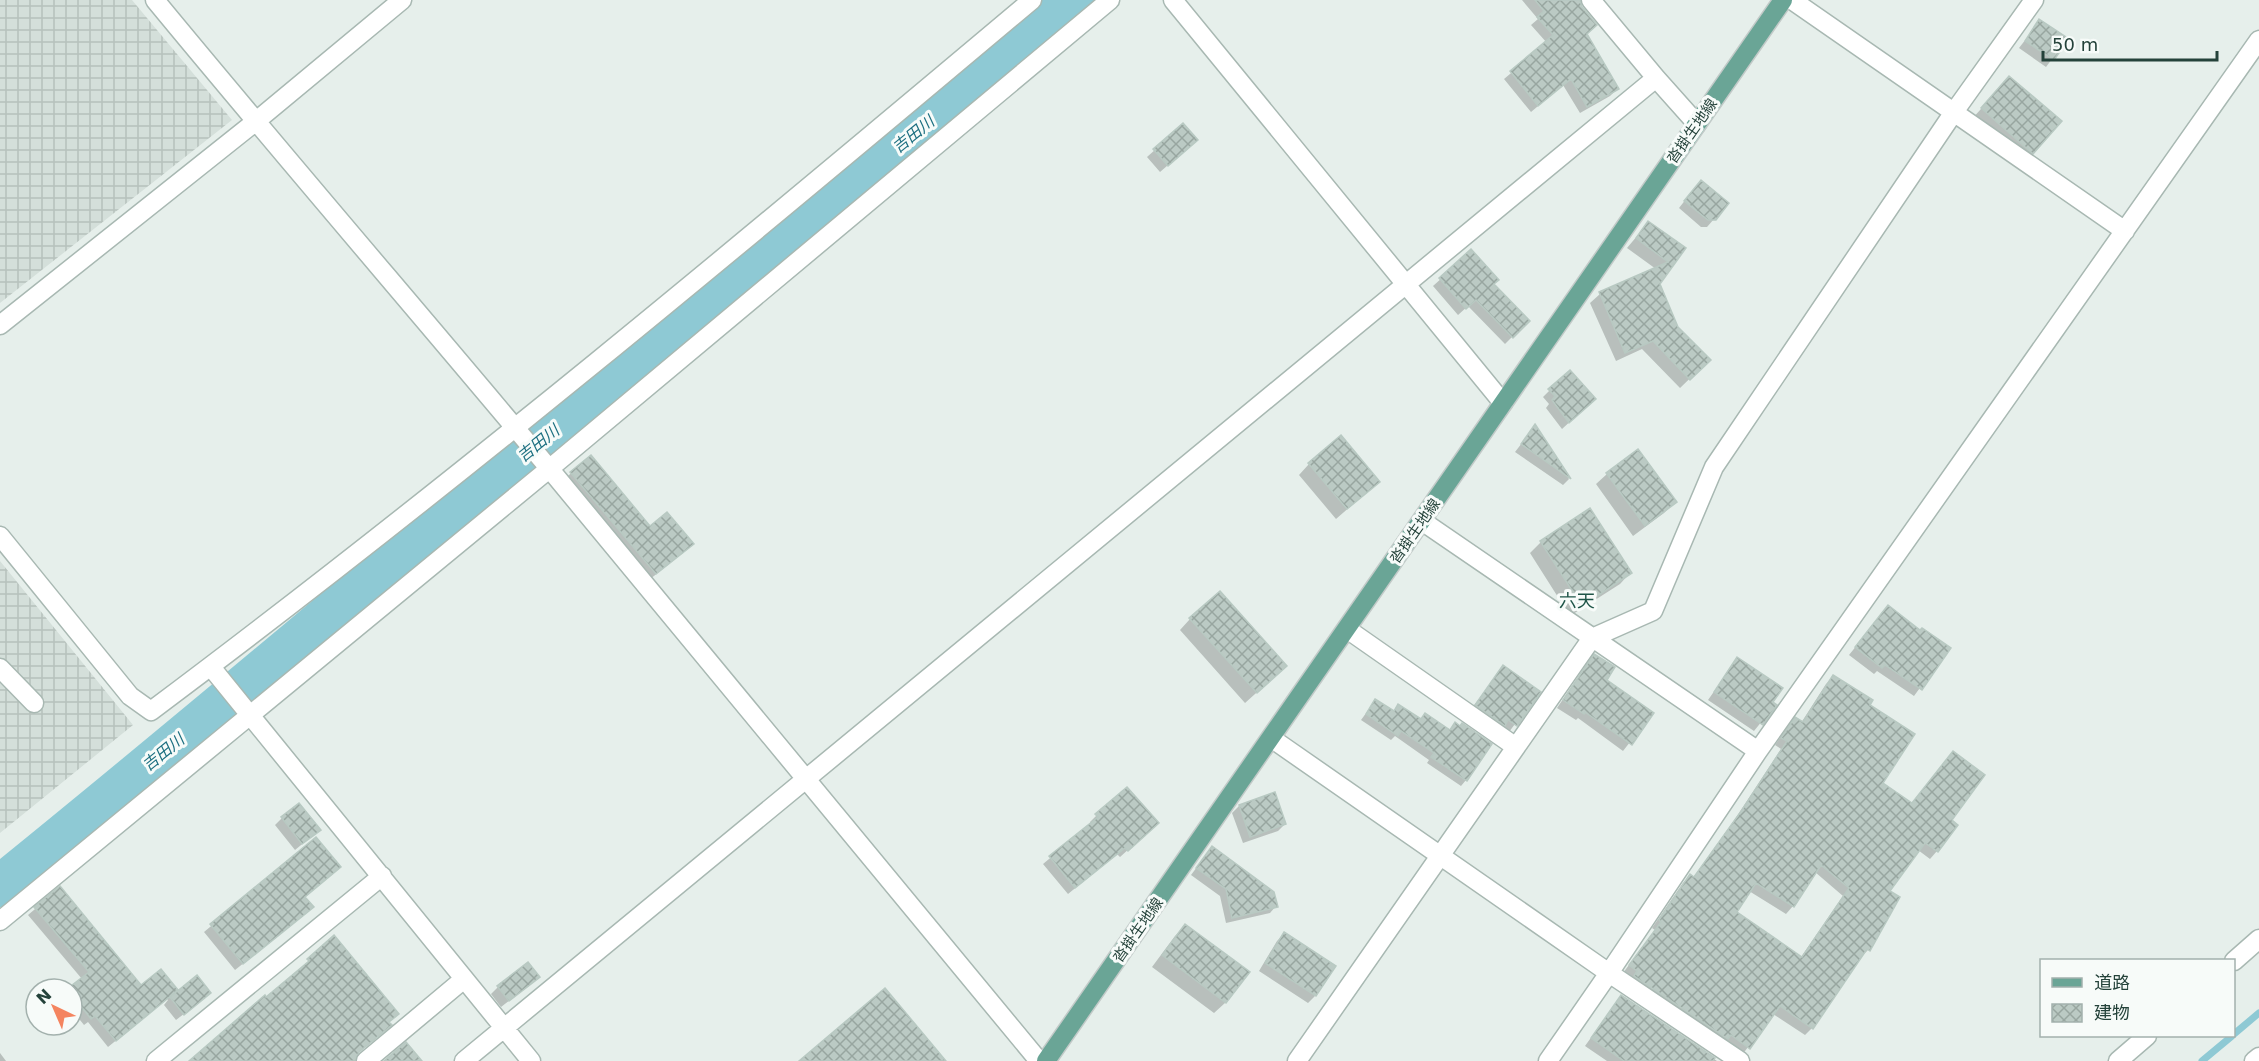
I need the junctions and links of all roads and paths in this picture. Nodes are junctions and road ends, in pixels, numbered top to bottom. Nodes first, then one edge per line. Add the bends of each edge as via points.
1 (155, 0) edge
2 (402, 0) edge
3 (1032, 0) edge
4 (1110, 0) edge
5 (1173, 0) edge
6 (1591, 0) edge
7 (1783, 0) edge
8 (1792, 0) edge
9 (2025, 3) edge
10 (2259, 40) edge
11 (1656, 78) junction
12 (1954, 112) junction
13 (255, 122) junction
14 (1697, 124) junction
15 (2125, 231) junction
16 (1407, 283) junction
17 (0, 325) edge
18 (1503, 403) junction
19 (514, 428) junction
20 (549, 469) junction
21 (1422, 521) junction
22 (0, 536) edge
23 (1347, 629) junction
24 (1592, 638) junction
25 (211, 667) junction
26 (0, 668) edge
27 (34, 703) dead end
28 (252, 715) junction
29 (1271, 738) junction
30 (1516, 747) junction
31 (1758, 751) junction
32 (807, 778) junction
33 (1440, 856) junction
34 (382, 876) junction
35 (0, 921) edge
36 (2259, 939) edge
37 (2235, 960) edge
38 (1610, 973) junction
39 (464, 979) junction
40 (505, 1029) junction
41 (2145, 1037) edge
42 (2259, 1057) edge
43 (156, 1061) edge
44 (366, 1061) edge
45 (464, 1061) edge
46 (531, 1061) edge
47 (1039, 1061) edge
48 (1046, 1061) edge
49 (1297, 1061) edge
50 (1548, 1061) edge
51 (1740, 1061) edge
52 (2118, 1061) edge
53 (2254, 1061) edge

1 - 13 street
2 - 13 street
3 - 19 street via 710,271
4 - 20 street
5 - 16 street
6 - 11 street
7 - 14 main road, 沓掛生地線
8 - 12 street
9 - 12 street
10 - 15 street
11 - 14 street
11 - 16 street
12 - 15 street
12 - 24 street via 1714,467 1653,611
13 - 17 street
13 - 19 street
14 - 18 main road, 沓掛生地線
15 - 31 street
16 - 18 street
16 - 32 street
18 - 21 main road, 沓掛生地線
19 - 20 street
19 - 25 street
20 - 28 street
20 - 32 street
21 - 23 main road, 沓掛生地線
21 - 24 street
22 - 25 street via 130,696 151,711
23 - 29 main road, 沓掛生地線
23 - 30 street
24 - 30 street
24 - 31 street
25 - 28 street
26 - 27 street
28 - 34 street
28 - 35 street
29 - 33 street
29 - 48 main road, 沓掛生地線
30 - 33 street
31 - 38 street
32 - 40 street
32 - 47 street
33 - 38 street
33 - 49 street
34 - 39 street
34 - 43 street
36 - 37 street
38 - 50 street
38 - 51 street
39 - 40 street
39 - 44 street
40 - 45 street
40 - 46 street
41 - 52 street
42 - 53 street

